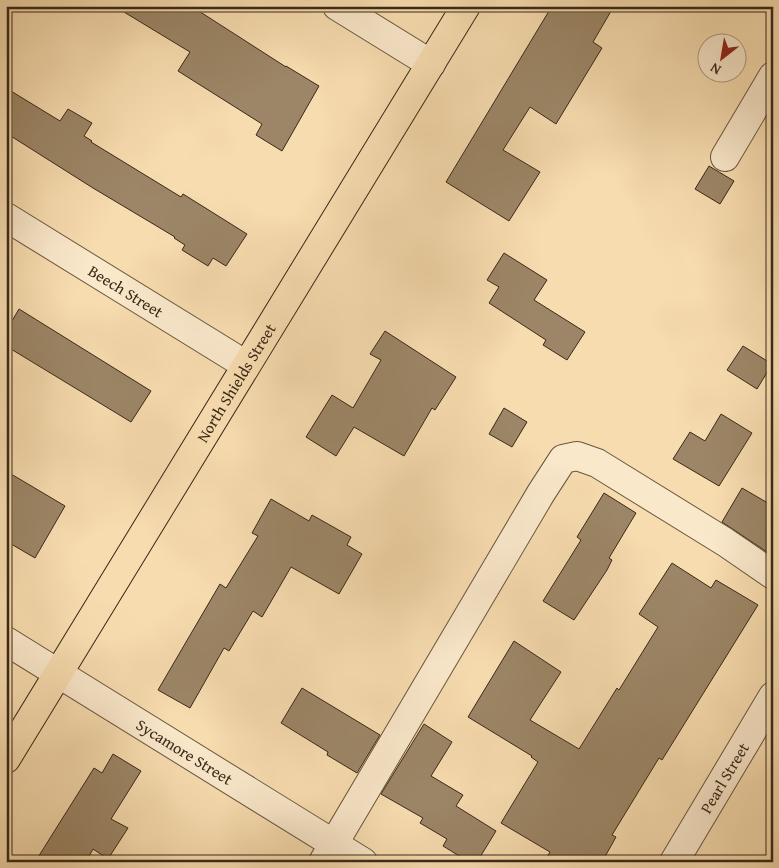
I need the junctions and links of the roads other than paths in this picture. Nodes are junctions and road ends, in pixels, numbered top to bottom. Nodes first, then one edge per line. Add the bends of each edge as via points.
1 (337, 6) edge
2 (466, 6) edge
3 (431, 64) junction
4 (773, 76) edge
5 (725, 157) dead end
6 (6, 217) edge
7 (246, 365) junction
8 (773, 575) edge
9 (6, 641) edge
10 (58, 673) junction
11 (773, 696) edge
12 (6, 758) edge
13 (328, 853) edge
14 (363, 862) edge
15 (674, 862) edge

1 - 3 street
2 - 3 main road, North Shields Street
3 - 7 main road, North Shields Street
4 - 5 street
6 - 7 street, Beech Street
7 - 10 main road, North Shields Street
8 - 13 street via 597,463 578,456 563,459
9 - 10 street, Sycamore Street
10 - 12 main road, North Shields Street
10 - 13 street, Sycamore Street
11 - 15 street, Pearl Street
13 - 14 street, Sycamore Street

